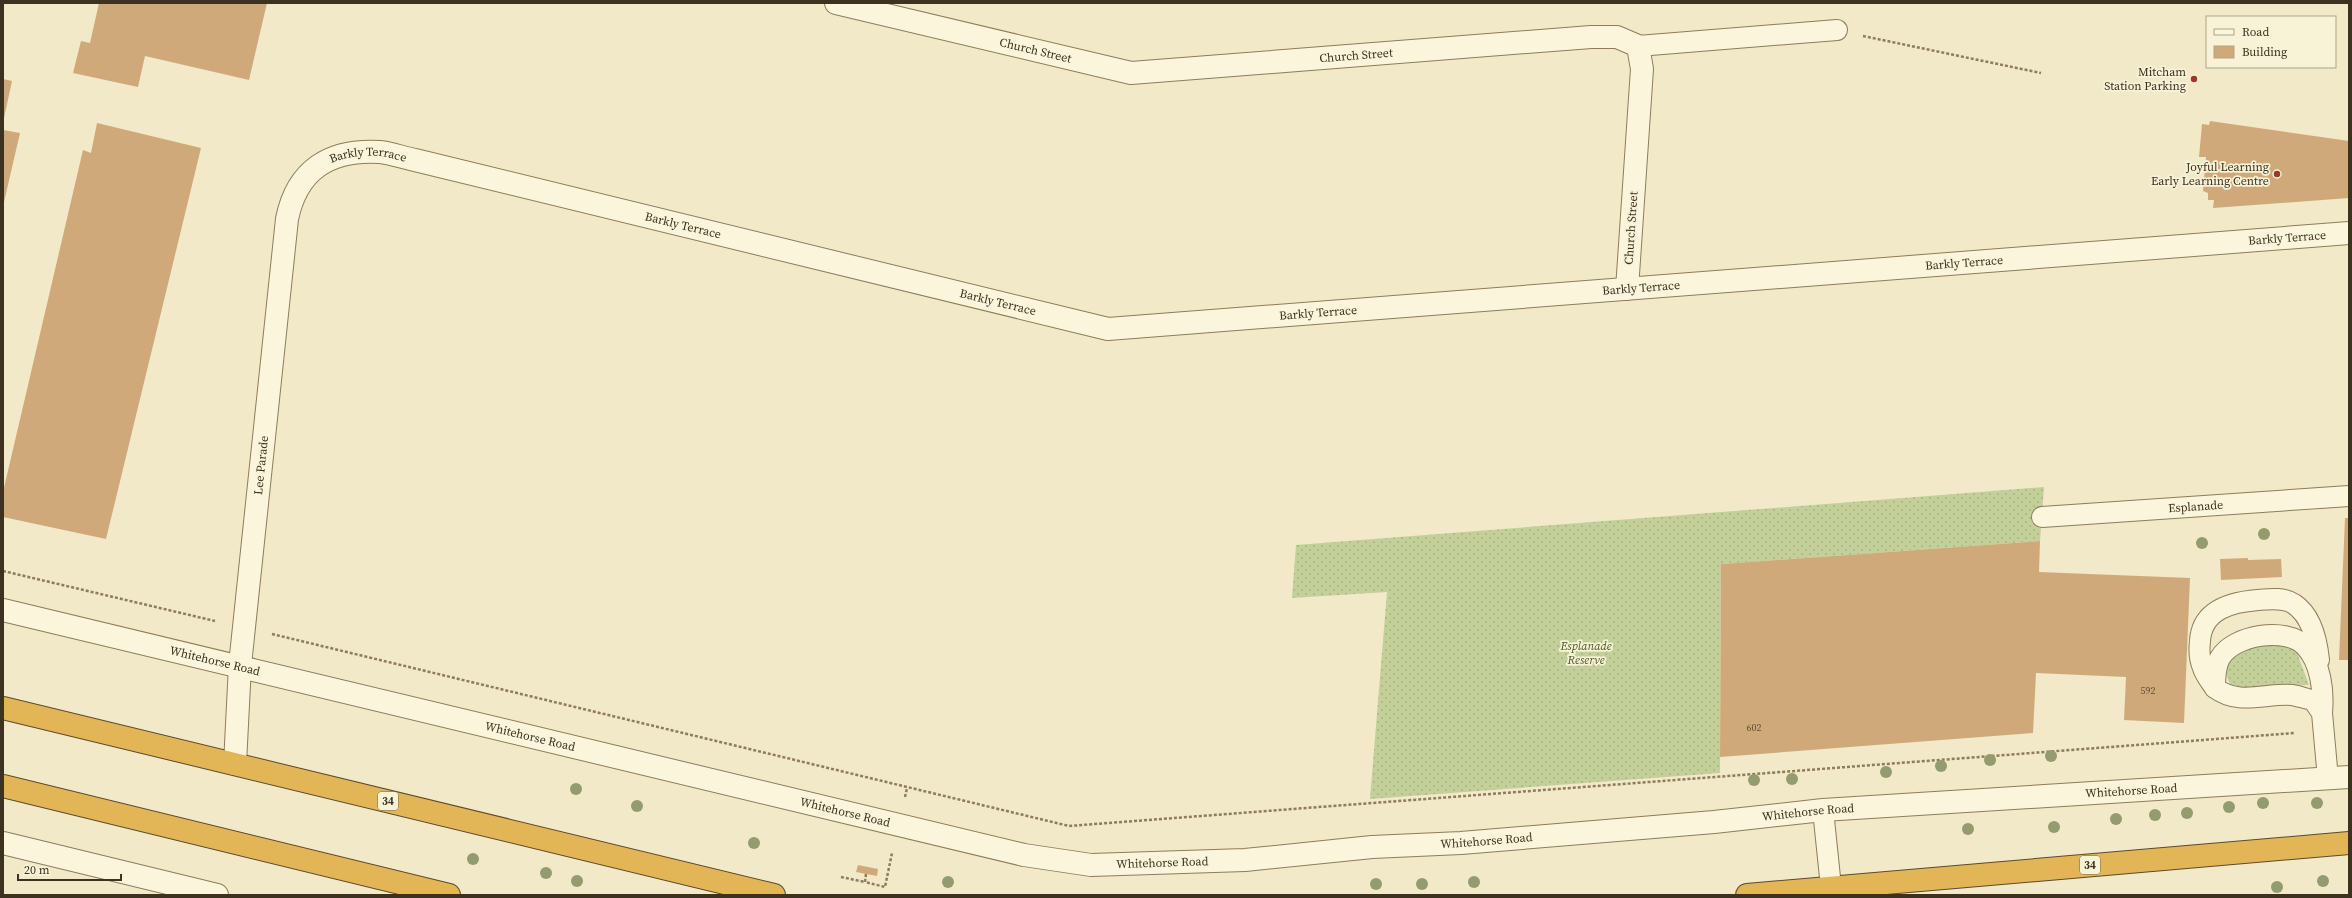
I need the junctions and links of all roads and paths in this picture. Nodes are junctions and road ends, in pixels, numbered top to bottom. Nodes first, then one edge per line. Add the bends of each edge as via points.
1 (836, 3) edge
2 (1838, 30) joint
3 (1638, 46) junction
4 (2041, 73) dead end
5 (309, 171) joint
6 (2349, 233) edge
7 (1627, 289) junction
8 (2349, 496) edge
9 (2042, 518) dead end
10 (3, 571) edge
11 (3, 610) edge
12 (244, 628) junction
13 (240, 665) junction
14 (2216, 688) junction
15 (2324, 690) junction
16 (3, 708) edge
17 (2324, 722) junction
18 (235, 764) junction
19 (2338, 778) edge
20 (3, 786) edge
21 (1823, 810) junction
22 (3, 843) edge
23 (2349, 843) edge
24 (894, 845) dead end
25 (866, 874) dead end
26 (840, 877) dead end
27 (865, 882) junction
28 (1831, 891) edge
29 (217, 895) edge
30 (449, 895) edge
31 (774, 895) edge
32 (1746, 895) edge

1 - 3 street, Church Street via 1131,73 1591,37 1617,37
2 - 3 lane
2 - 4 path
3 - 7 street, Church Street via 1642,70
5 - 7 street, Barkly Terrace via 341,155 379,152 1108,329
5 - 12 street, Lee Parade via 295,190 287,220
6 - 7 street, Barkly Terrace
8 - 9 lane, Esplanade
10 - 12 path
11 - 13 street, Whitehorse Road
12 - 13 street, Lee Parade
12 - 17 path via 1069,826
13 - 18 street, Lee Parade
13 - 21 street, Whitehorse Road via 1024,855 1092,865 1245,860 1372,847 1461,843 1706,823
14 - 15 lane via 2215,672 2220,658 2230,646 2246,638 2289,636 2305,645 2314,659
14 - 15 lane via 2203,668 2199,651 2205,620 2218,609 2234,603 2274,598 2293,603 2309,620 2318,651
14 - 17 lane via 2225,695 2244,698 2292,695 2313,700
15 - 17 lane
16 - 18 highway, 34
17 - 19 lane
18 - 31 highway, 34
19 - 21 street, Whitehorse Road
20 - 30 highway
21 - 28 lane
22 - 29 street
23 - 28 highway, 34
24 - 27 path via 884,887
25 - 27 path
26 - 27 path
28 - 32 highway, 34

